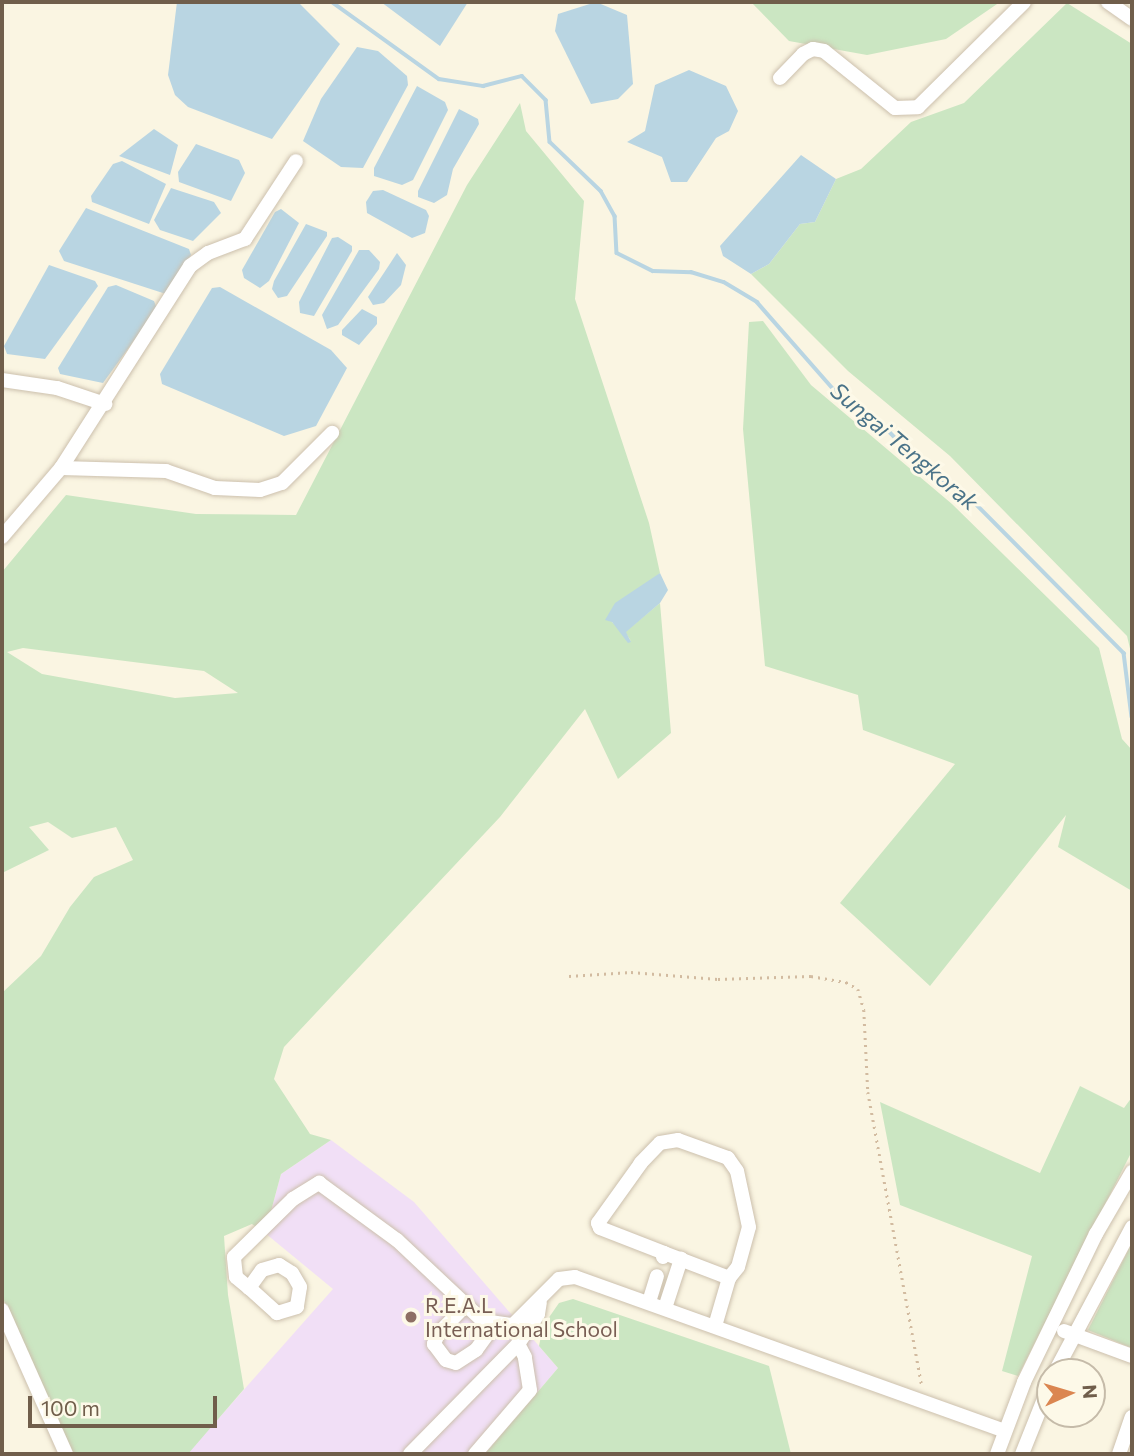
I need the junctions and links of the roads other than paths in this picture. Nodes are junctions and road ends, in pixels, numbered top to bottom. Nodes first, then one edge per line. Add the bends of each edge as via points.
1 (1024, 2) edge
2 (1108, 2) edge
3 (1132, 19) edge
4 (780, 78) dead end
5 (296, 161) dead end
6 (2, 380) edge
7 (105, 404) junction
8 (332, 433) dead end
9 (61, 468) junction
10 (2, 537) edge
11 (1132, 1172) edge
12 (1132, 1227) edge
13 (681, 1259) junction
14 (657, 1276) dead end
15 (729, 1278) junction
16 (248, 1288) dead end
17 (540, 1301) junction
18 (649, 1302) junction
19 (464, 1307) junction
20 (665, 1308) junction
21 (2, 1310) edge
22 (494, 1325) junction
23 (715, 1326) junction
24 (1051, 1327) junction
25 (1073, 1334) junction
26 (522, 1339) junction
27 (1132, 1356) edge
28 (1062, 1358) edge
29 (1132, 1416) edge
30 (1036, 1419) edge
31 (1004, 1431) junction
32 (65, 1454) edge
33 (410, 1454) edge
34 (475, 1454) edge
35 (997, 1454) edge
36 (1022, 1454) edge
37 (1119, 1454) edge

1 - 4 street via 918,107 895,108 824,51 813,49 803,54
2 - 3 street
5 - 7 street via 245,239 208,253 190,266
6 - 7 street via 57,388
7 - 9 street
8 - 9 street via 282,483 260,490 215,488 166,471
9 - 10 street
11 - 24 street
12 - 25 street
13 - 15 street
13 - 15 street via 600,1228 598,1223 640,1163 660,1143 678,1140 728,1158 737,1171 749,1227 738,1267
13 - 20 street
14 - 18 street
15 - 23 street
16 - 19 street via 236,1277 234,1256 293,1199 320,1183 397,1241
17 - 18 street via 565,1276
17 - 22 street via 509,1327
17 - 26 street
18 - 20 street
19 - 22 street
19 - 22 street via 438,1334 435,1344 446,1360 456,1363 476,1350
20 - 23 street
21 - 32 street
23 - 31 street
24 - 25 street
24 - 31 street
25 - 27 street
25 - 28 street
26 - 33 street
26 - 34 street via 530,1390
29 - 37 street
30 - 36 street
31 - 35 street

